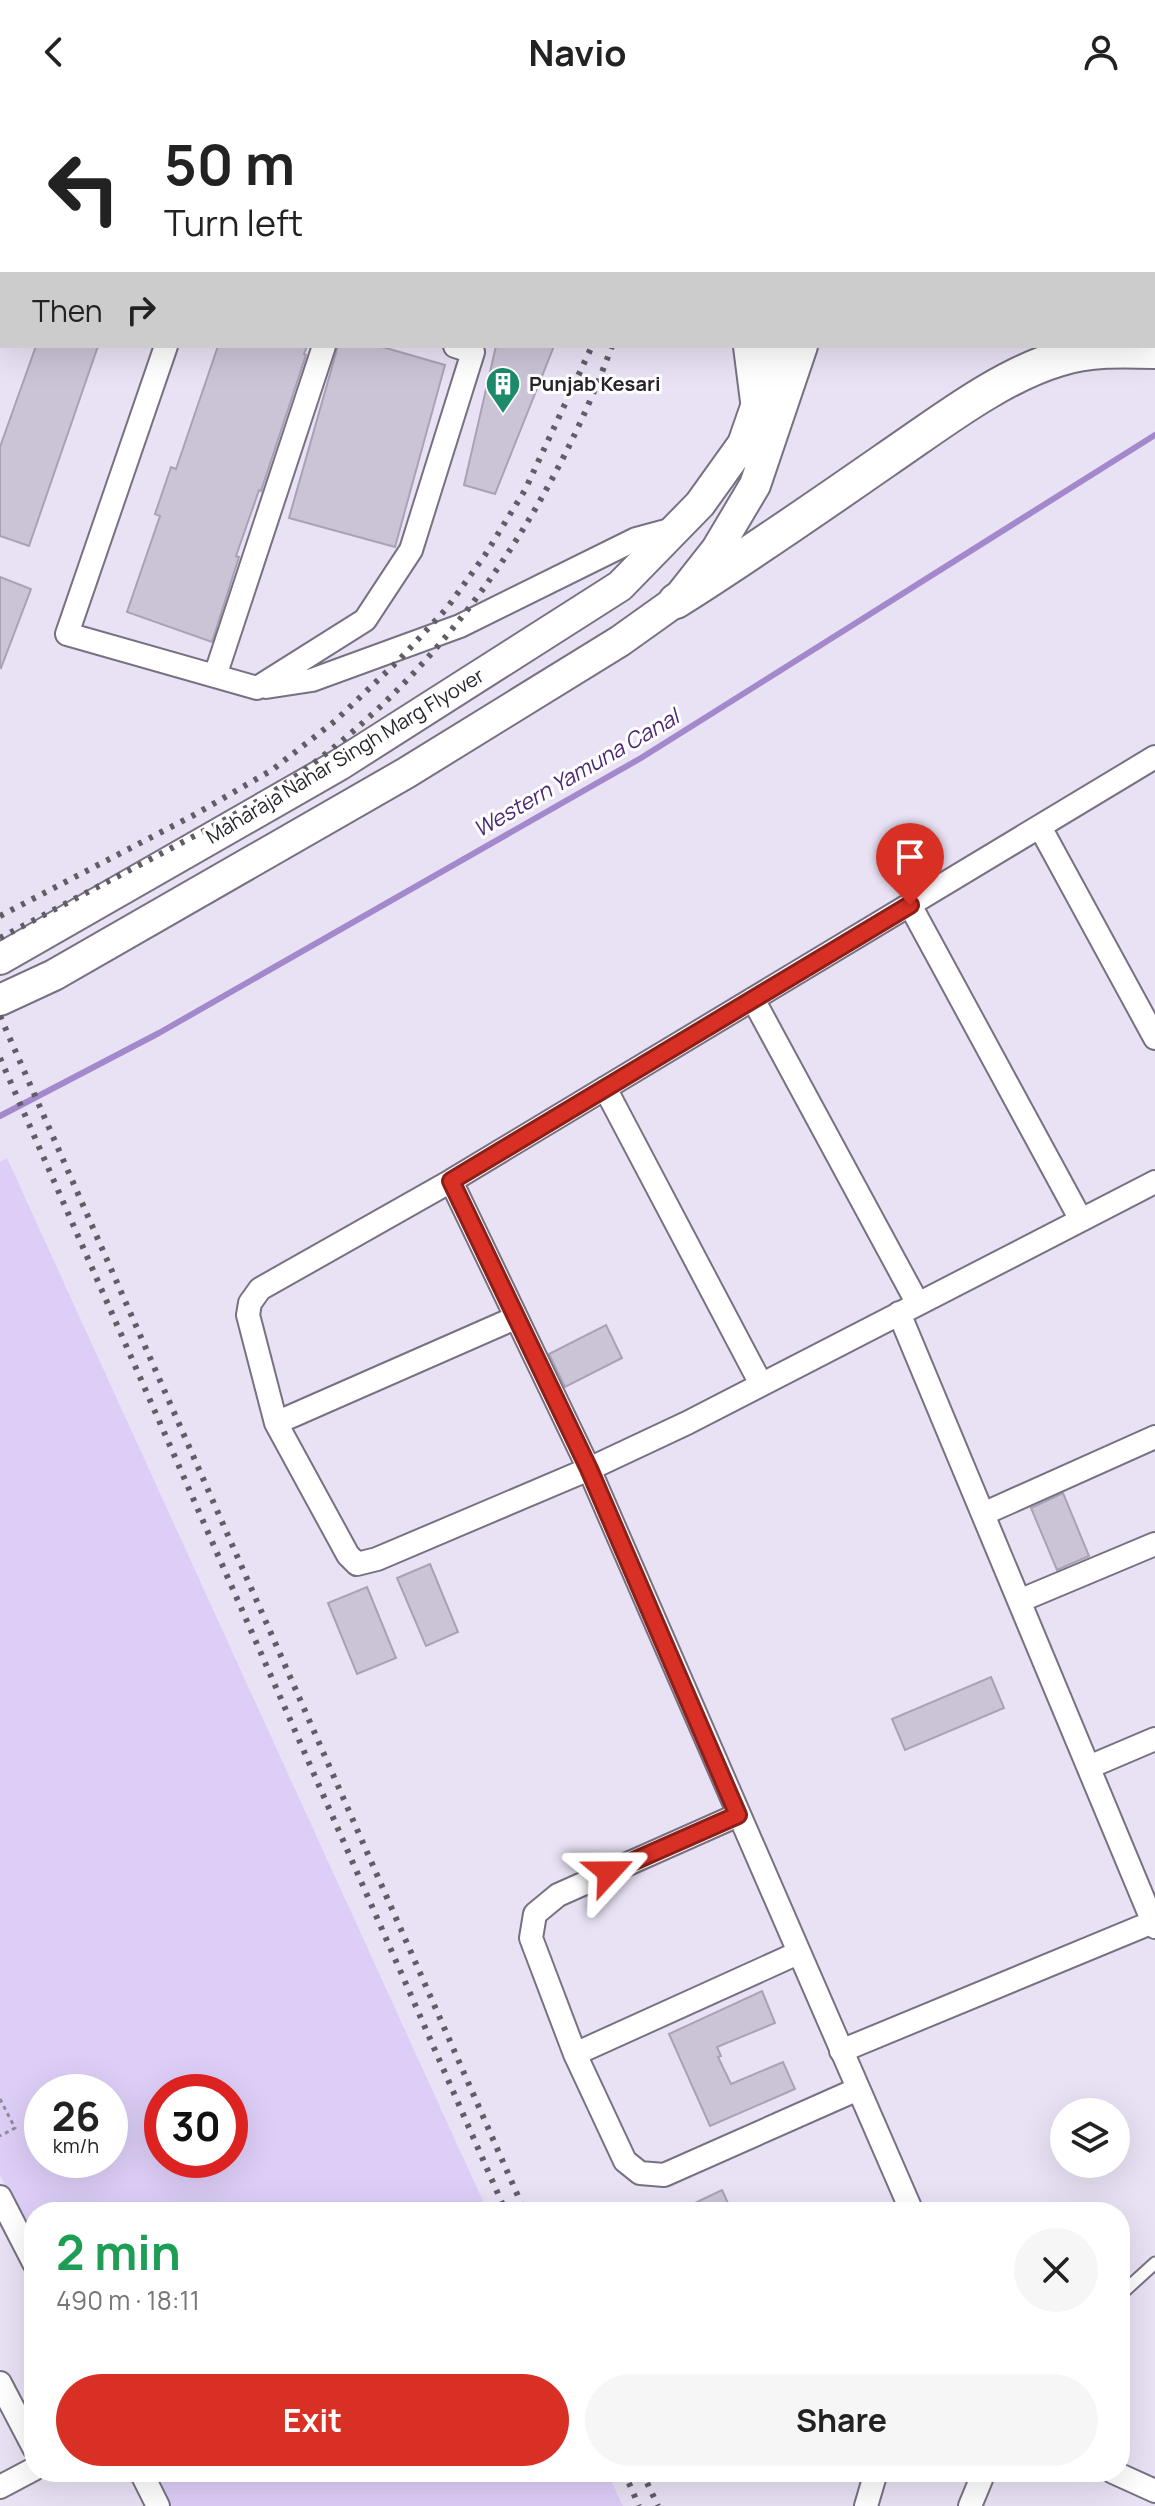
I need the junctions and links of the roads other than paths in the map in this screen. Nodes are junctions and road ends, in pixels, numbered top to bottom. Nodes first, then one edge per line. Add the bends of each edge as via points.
1 (165, 348) edge
2 (323, 348) edge
3 (461, 348) edge
4 (751, 348) edge
5 (771, 348) edge
6 (801, 348) edge
7 (1155, 350) edge
8 (758, 401) junction
9 (673, 529) junction
10 (676, 601) junction
11 (215, 676) junction
12 (257, 688) junction
13 (1155, 757) edge
14 (1040, 827) junction
15 (910, 905) junction
16 (0, 959) edge
17 (753, 999) junction
18 (0, 1000) edge
19 (1155, 1038) edge
20 (605, 1088) junction
21 (451, 1181) junction
22 (1155, 1182) edge
23 (1081, 1220) junction
24 (908, 1308) junction
25 (515, 1318) junction
26 (761, 1384) junction
27 (276, 1423) junction
28 (1155, 1437) edge
29 (589, 1469) junction
30 (983, 1514) junction
31 (1155, 1544) edge
32 (1019, 1601) junction
33 (1155, 1739) edge
34 (1089, 1767) junction
35 (738, 1815) junction
36 (1154, 1924) edge
37 (798, 1953) junction
38 (841, 2051) junction
39 (575, 2054) junction
40 (858, 2089) junction
41 (0, 2197) edge
42 (908, 2202) edge
43 (5, 2220) edge
44 (24, 2248) edge
45 (1155, 2263) edge
46 (1130, 2286) edge
47 (0, 2383) edge
48 (24, 2429) edge
49 (24, 2474) edge
50 (1130, 2480) edge
51 (146, 2482) edge
52 (873, 2482) edge
53 (980, 2482) edge
54 (0, 2487) edge
55 (1155, 2491) edge
56 (158, 2506) edge
57 (866, 2506) edge
58 (970, 2506) edge

1 - 11 street via 67,634
2 - 11 street
3 - 12 street via 473,352 411,550 365,620
4 - 8 main road
5 - 8 main road, Maharaja Nahar Singh Marg Flyover
6 - 10 main road, Maharaja Nahar Singh Marg Flyover via 755,485 717,549
7 - 10 main road via 1089,352 1025,372 959,410
8 - 9 main road, Maharaja Nahar Singh Marg Flyover via 743,444 700,504
9 - 12 street via 636,539 460,626 312,680
9 - 16 main road, Maharaja Nahar Singh Marg Flyover via 620,586 339,765
10 - 18 main road, Maharaja Nahar Singh Marg Flyover via 406,773 54,975
11 - 12 street
13 - 14 street
14 - 15 street
14 - 19 street
15 - 17 street
15 - 23 street
17 - 20 street
17 - 24 street
20 - 21 street
20 - 26 street
21 - 25 street
21 - 27 street via 260,1289 248,1315
22 - 23 street
23 - 24 street
24 - 26 street
24 - 30 street
25 - 27 street
25 - 29 street
26 - 29 street
27 - 29 street via 357,1564
28 - 30 street
29 - 35 street
30 - 32 street
31 - 32 street
32 - 34 street
33 - 34 street
34 - 36 street
35 - 37 street
35 - 39 street via 558,1895 535,1914 531,1938
36 - 38 street
37 - 38 street
37 - 39 street
38 - 40 street
39 - 40 street via 625,2161 640,2173 664,2175
40 - 42 street
41 - 43 street
43 - 44 street
45 - 46 lane
47 - 48 street
49 - 54 street
50 - 55 street
51 - 56 street
52 - 57 street
53 - 58 street

